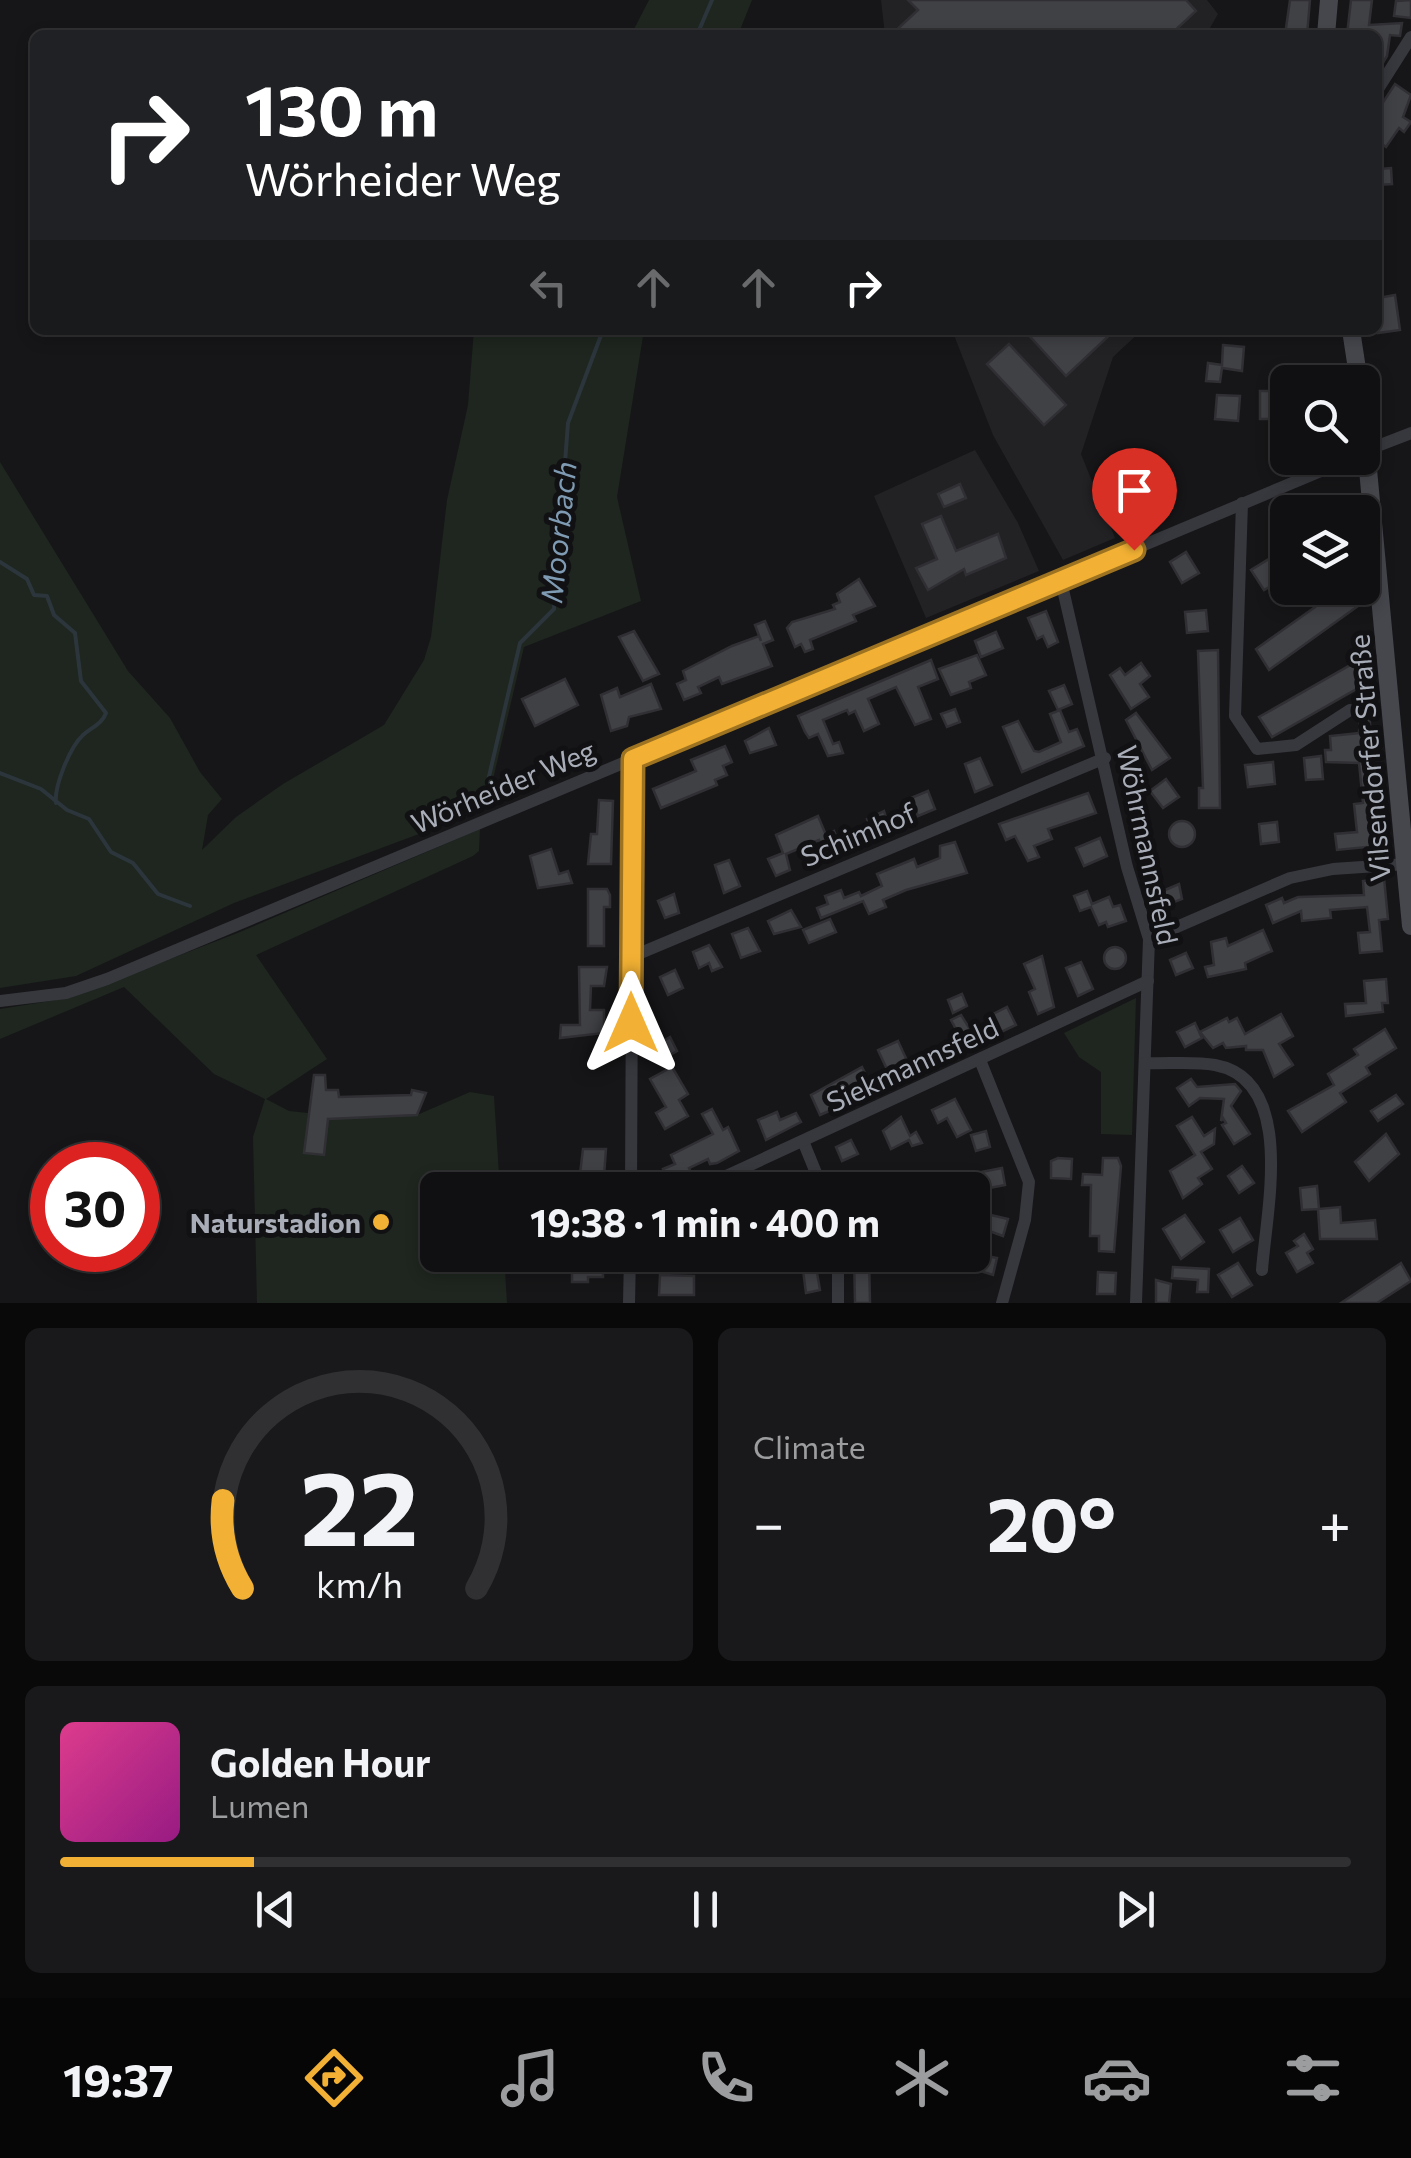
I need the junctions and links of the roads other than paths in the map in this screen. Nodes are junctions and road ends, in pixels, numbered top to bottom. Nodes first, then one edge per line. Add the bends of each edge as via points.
1 (1329, 0) edge
2 (1326, 30) edge
3 (1411, 38) edge
4 (1382, 84) edge
5 (1352, 335) edge
6 (1356, 365) edge
7 (1411, 432) edge
8 (1380, 445) edge
9 (1310, 475) edge
10 (1368, 475) edge
11 (1242, 503) junction
12 (1061, 581) junction
13 (1350, 710) dead end
14 (1104, 758) junction
15 (633, 759) junction
16 (1406, 864) junction
17 (1410, 905) edge
18 (1411, 926) edge
19 (1149, 939) junction
20 (631, 957) junction
21 (1148, 981) junction
22 (0, 1001) edge
23 (980, 1060) junction
24 (1146, 1063) junction
25 (802, 1141) junction
26 (631, 1172) edge
27 (735, 1172) edge
28 (815, 1172) edge
29 (1262, 1270) dead end
30 (630, 1272) edge
31 (838, 1272) edge
32 (629, 1303) edge
33 (838, 1303) edge
34 (1002, 1303) edge
35 (1136, 1303) edge

1 - 2 main road
3 - 4 street
5 - 6 main road
7 - 8 street
9 - 11 street, Wörheider Weg
10 - 16 main road, Vilsendorfer Straße
11 - 12 street, Wörheider Weg
11 - 13 street via 1235,716 1257,749 1296,745
12 - 14 street, Wöhrmannsfeld
12 - 15 street, Wörheider Weg
14 - 19 street, Wöhrmannsfeld
14 - 20 street, Schimhof
15 - 20 street
15 - 22 street, Wörheider Weg via 108,978 66,993
16 - 17 main road, Vilsendorfer Straße
16 - 19 street via 1290,878
17 - 18 main road, Vilsendorfer Straße
19 - 21 street, Wöhrmannsfeld
20 - 26 street
21 - 23 street, Siekmannsfeld
21 - 24 street, Wöhrmannsfeld
23 - 25 street, Siekmannsfeld
23 - 34 street via 1029,1182
24 - 29 street via 1216,1065 1243,1078 1261,1098 1270,1128
24 - 35 street, Wöhrmannsfeld
25 - 27 street, Siekmannsfeld
25 - 28 street
30 - 32 street
31 - 33 street

